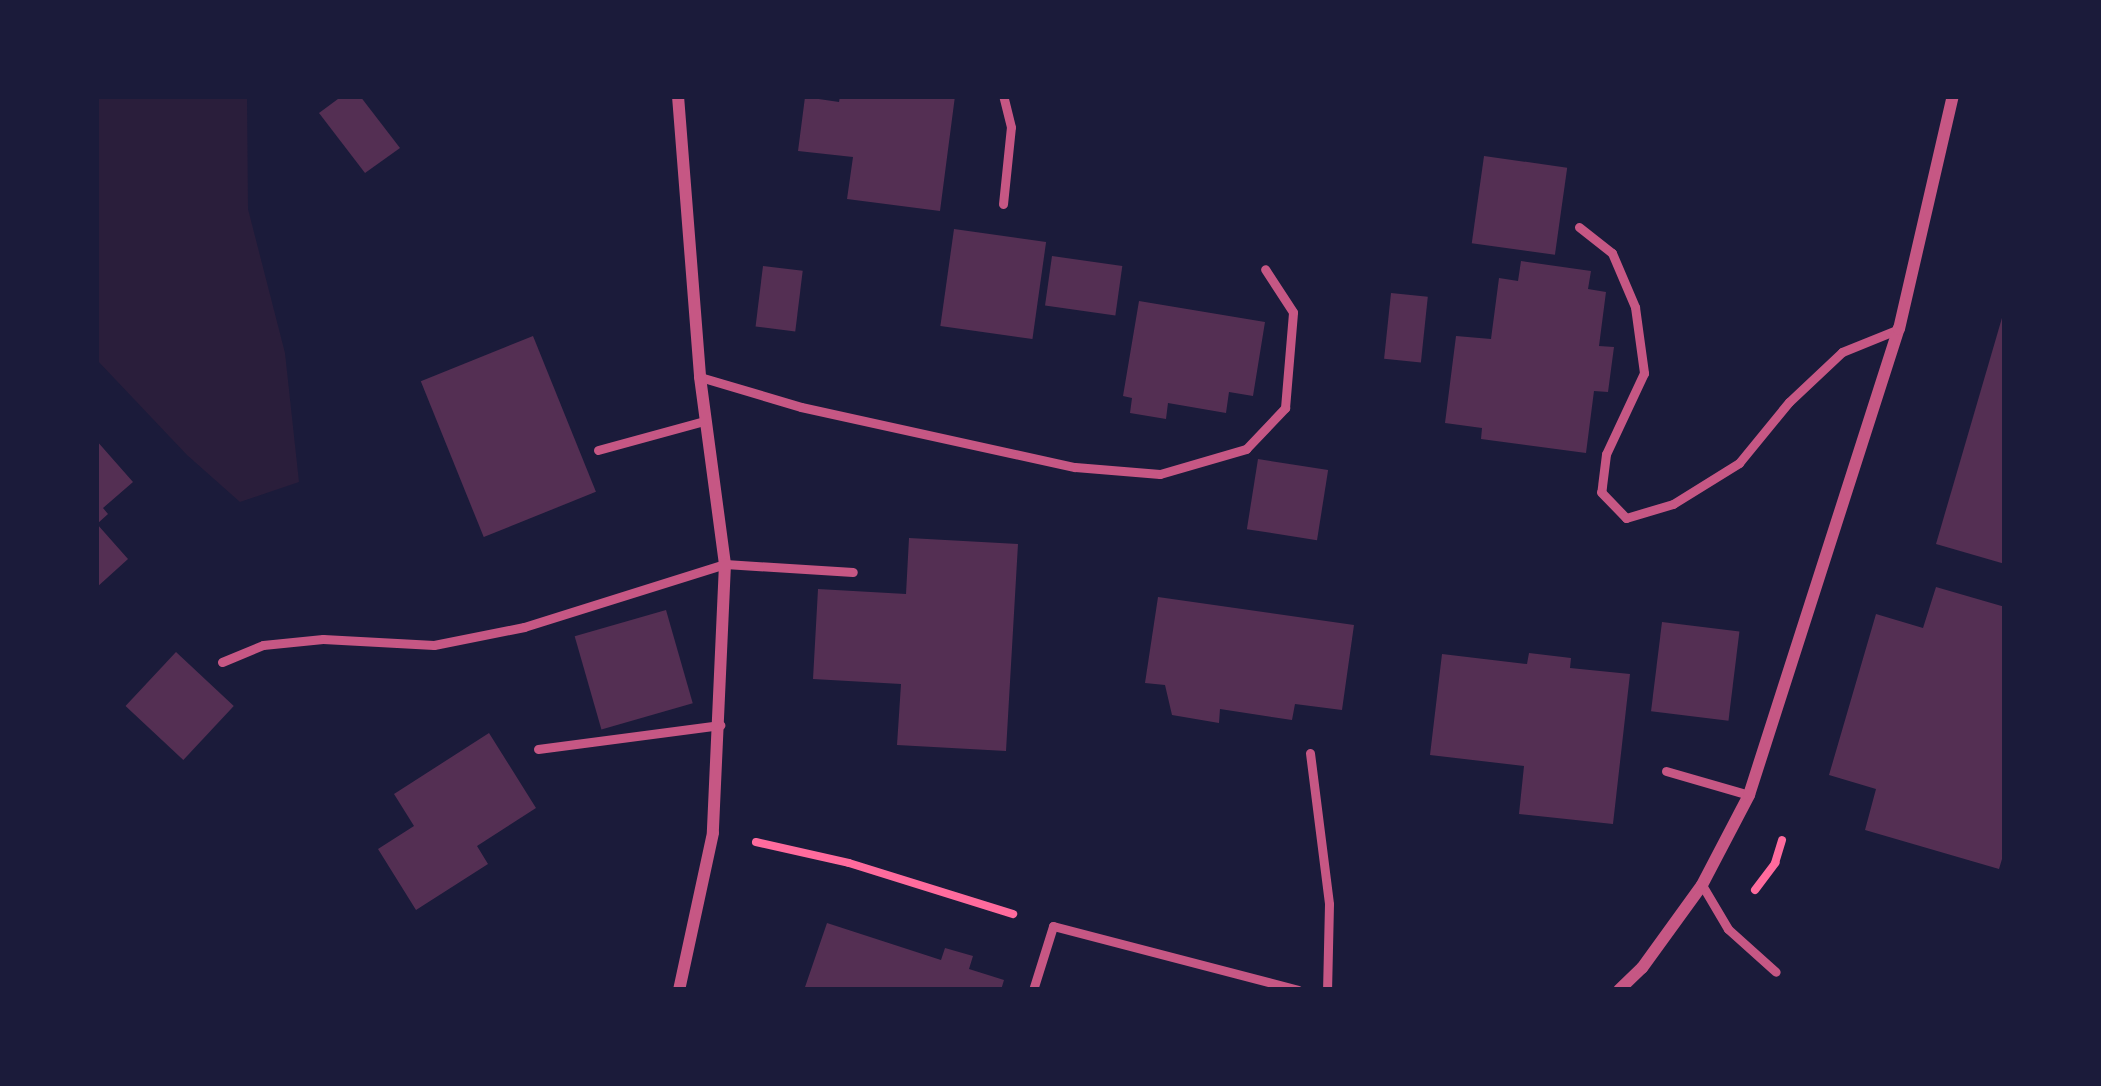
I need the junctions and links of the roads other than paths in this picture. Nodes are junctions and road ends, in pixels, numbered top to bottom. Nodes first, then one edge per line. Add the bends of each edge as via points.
1 (678, 96) edge
2 (1003, 96) edge
3 (1953, 96) edge
4 (1003, 205) dead end
5 (1579, 227) dead end
6 (1265, 269) dead end
7 (1899, 329) junction
8 (700, 377) junction
9 (704, 421) junction
10 (598, 451) dead end
11 (725, 564) junction
12 (853, 572) dead end
13 (222, 662) dead end
14 (719, 725) junction
15 (538, 749) dead end
16 (1310, 753) dead end
17 (1666, 771) dead end
18 (1749, 795) junction
19 (1702, 885) junction
20 (1776, 973) dead end
21 (679, 990) edge
22 (1033, 990) edge
23 (1298, 990) edge
24 (1327, 990) edge
25 (1619, 990) edge

1 - 8 street
2 - 4 lane via 1011,127
3 - 7 street
5 - 7 lane via 1612,253 1635,307 1644,373 1606,454 1601,492 1626,518 1672,504 1739,463 1842,352
6 - 8 lane via 1293,312 1285,408 1246,449 1160,474 1075,467
7 - 18 street
8 - 9 street
9 - 10 lane
9 - 11 street
11 - 12 lane
11 - 13 lane via 524,627 434,645 322,639 263,645
11 - 14 street
14 - 15 lane
14 - 21 street via 713,832
16 - 24 lane via 1329,904
17 - 18 lane
18 - 19 street
19 - 20 lane via 1728,929
19 - 25 street
22 - 23 lane via 1053,926

